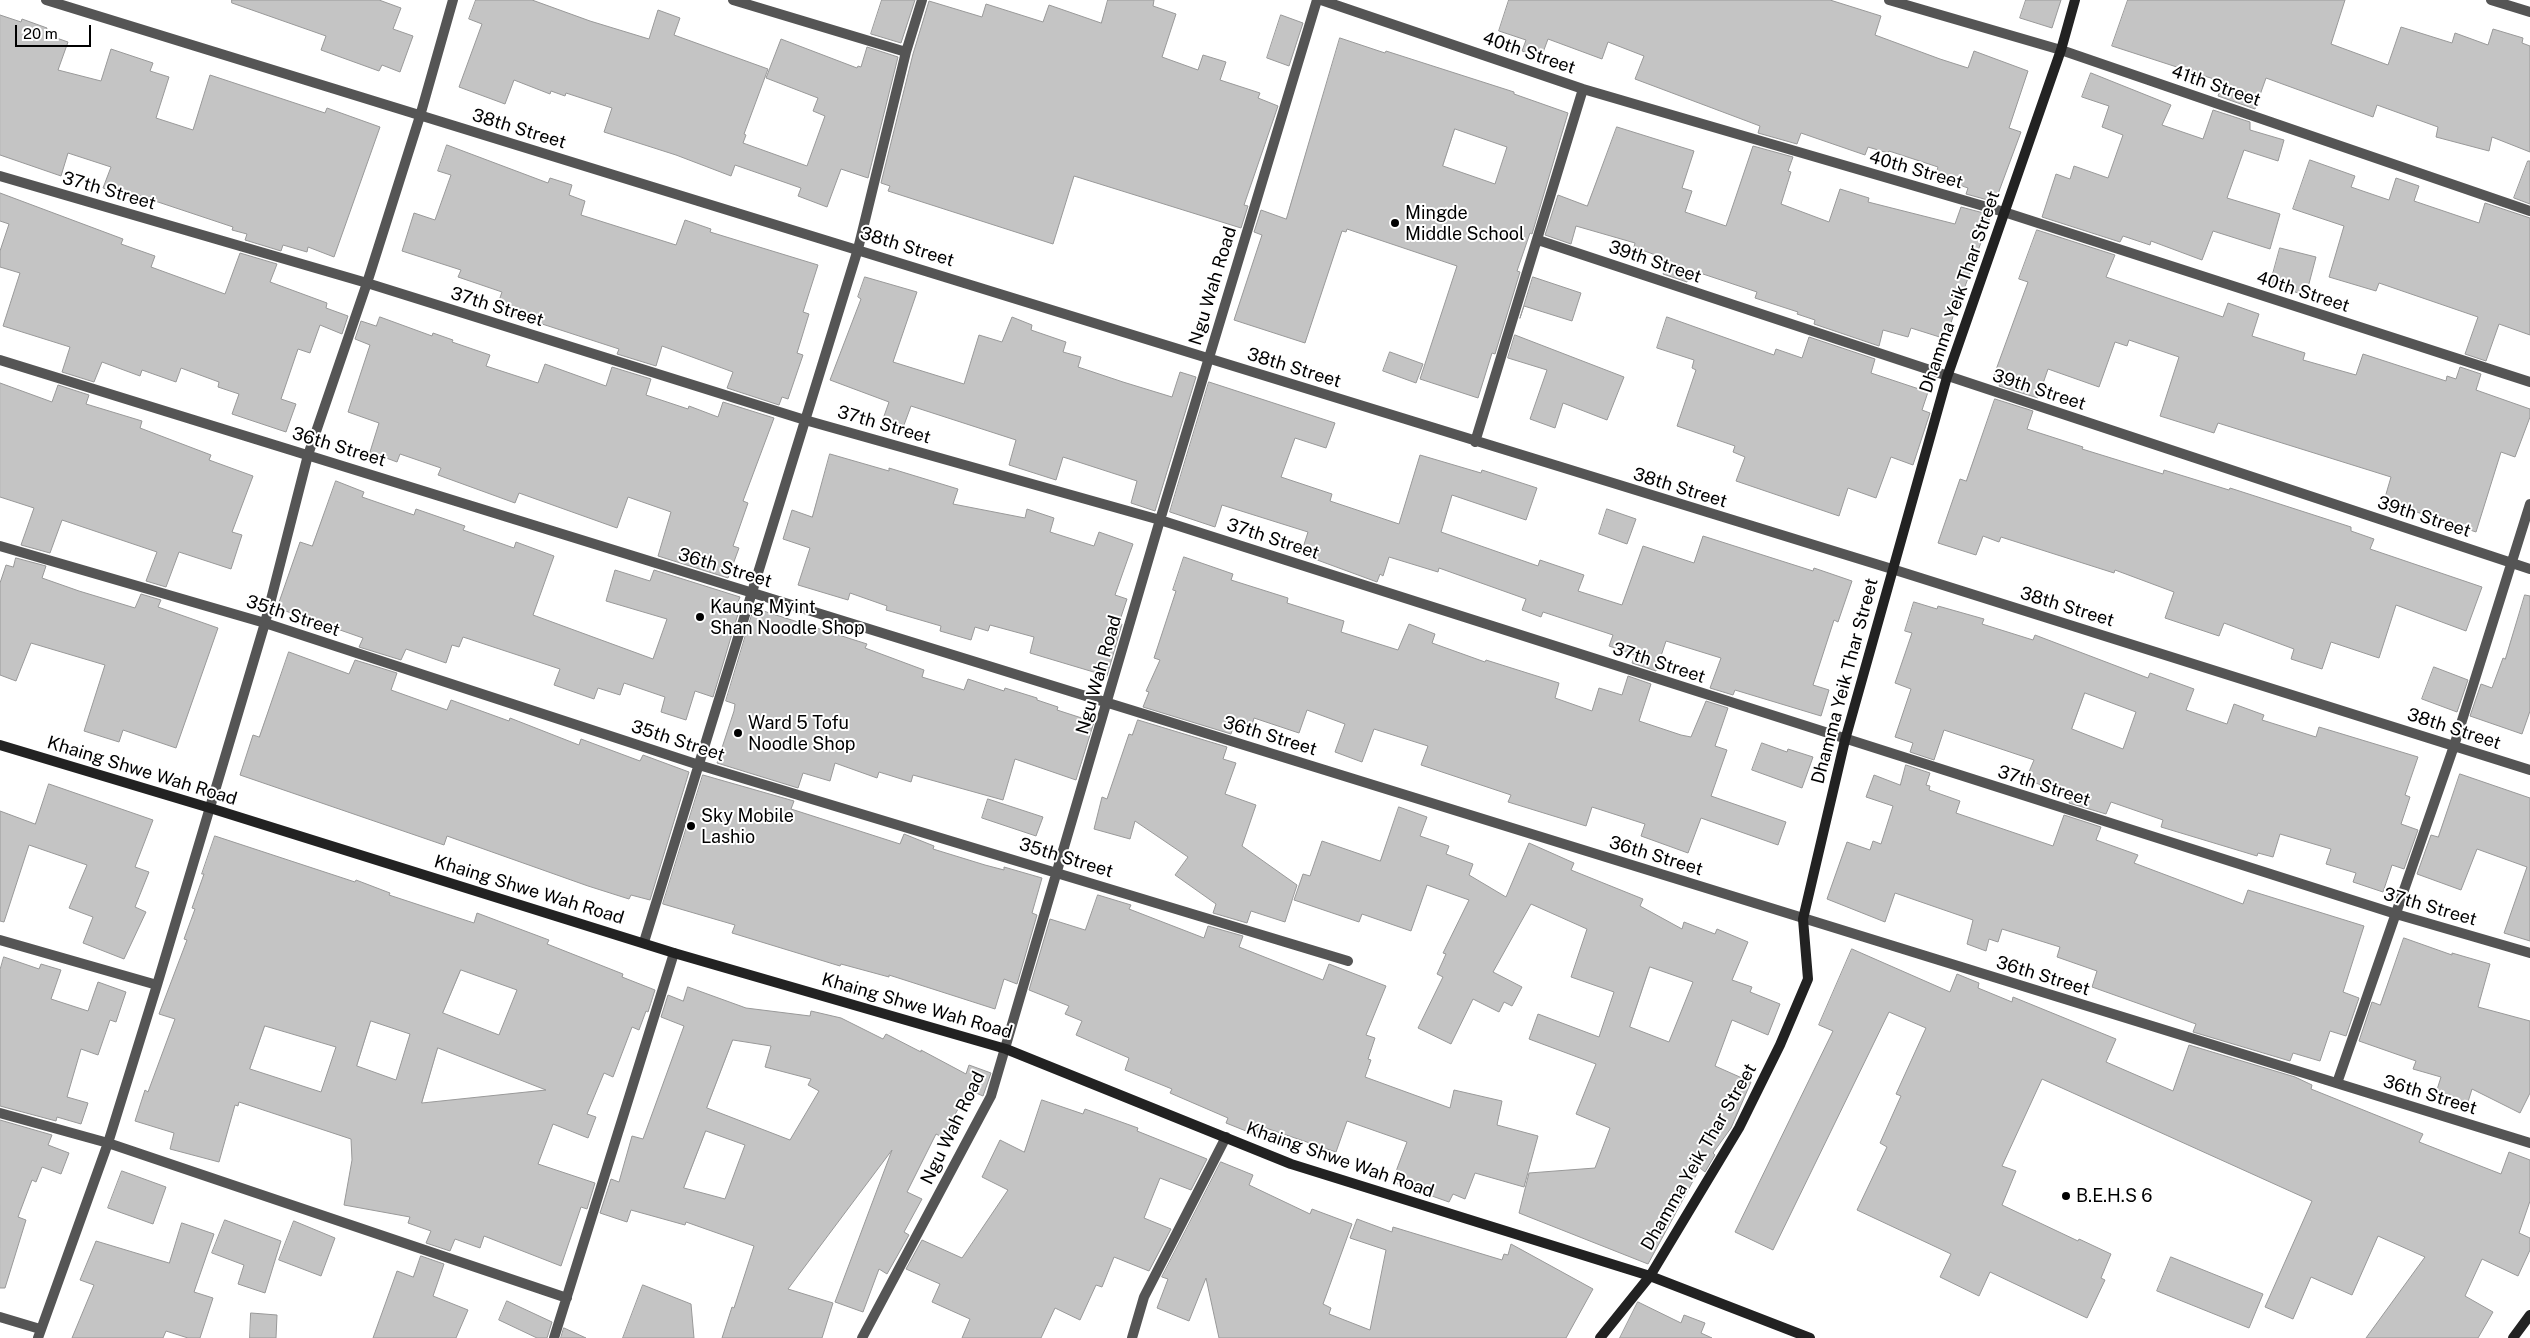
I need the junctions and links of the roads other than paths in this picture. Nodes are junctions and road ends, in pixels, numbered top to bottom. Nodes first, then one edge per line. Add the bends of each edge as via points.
1 (46, 0) edge
2 (453, 0) edge
3 (733, 0) edge
4 (922, 0) edge
5 (1319, 0) edge
6 (1889, 0) edge
7 (2075, 0) edge
8 (2491, 0) edge
9 (2530, 12) edge
10 (2061, 50) junction
11 (906, 52) junction
12 (1583, 89) junction
13 (420, 116) junction
14 (0, 176) edge
15 (2530, 211) edge
16 (2004, 212) junction
17 (1538, 240) junction
18 (858, 249) junction
19 (367, 283) junction
20 (1209, 358) junction
21 (0, 360) edge
22 (1947, 377) junction
23 (2530, 382) edge
24 (805, 420) junction
25 (1475, 442) junction
26 (308, 455) junction
27 (2530, 504) edge
28 (1160, 520) junction
29 (0, 546) edge
30 (2513, 563) junction
31 (2530, 568) edge
32 (1892, 570) junction
33 (752, 593) junction
34 (265, 623) junction
35 (1108, 703) junction
36 (1845, 740) junction
37 (0, 745) edge
38 (2454, 746) junction
39 (699, 765) junction
40 (2530, 770) edge
41 (210, 808) junction
42 (1056, 872) junction
43 (2396, 914) junction
44 (1803, 919) junction
45 (0, 940) edge
46 (644, 942) junction
47 (674, 953) junction
48 (2530, 953) edge
49 (1348, 961) dead end
50 (157, 985) junction
51 (1006, 1048) junction
52 (2338, 1083) junction
53 (0, 1113) edge
54 (1226, 1138) junction
55 (108, 1143) junction
56 (2530, 1143) edge
57 (1650, 1276) junction
58 (568, 1298) junction
59 (2530, 1315) edge
60 (0, 1317) edge
61 (39, 1334) edge
62 (554, 1338) edge
63 (862, 1338) edge
64 (1132, 1338) edge
65 (1600, 1338) edge
66 (1810, 1338) edge
67 (2513, 1338) edge

1 - 13 street, 38th Street
2 - 13 street
3 - 11 street
4 - 11 street
5 - 12 street, 40th Street
5 - 20 street, Ngu Wah Road
6 - 10 street, 41th Street
7 - 10 street, Dhamma Yeik Thar Street
8 - 9 street
10 - 15 street, 41th Street
10 - 16 street, Dhamma Yeik Thar Street
11 - 18 street
12 - 16 street, 40th Street
12 - 17 street
13 - 18 street, 38th Street
13 - 19 street
14 - 19 street, 37th Street
16 - 22 street, Dhamma Yeik Thar Street
16 - 23 street, 40th Street
17 - 22 street, 39th Street
17 - 25 street
18 - 20 street, 38th Street
18 - 24 street
19 - 24 street, 37th Street
19 - 26 street
20 - 25 street, 38th Street
20 - 28 street, Ngu Wah Road
21 - 26 street, 36th Street
22 - 30 street, 39th Street
22 - 32 street, Dhamma Yeik Thar Street
24 - 28 street, 37th Street
24 - 33 street
25 - 32 street, 38th Street
26 - 33 street, 36th Street
26 - 34 street
27 - 30 street
28 - 35 street, Ngu Wah Road
28 - 36 street, 37th Street
29 - 34 street, 35th Street
30 - 31 street, 39th Street
30 - 38 street
32 - 36 street, Dhamma Yeik Thar Street
32 - 38 street, 38th Street
33 - 35 street, 36th Street
33 - 39 street
34 - 39 street, 35th Street
34 - 41 street
35 - 42 street, Ngu Wah Road
35 - 44 street, 36th Street
36 - 43 street, 37th Street
36 - 44 street, Dhamma Yeik Thar Street
37 - 41 street, Khaing Shwe Wah Road
38 - 40 street, 38th Street
38 - 43 street
39 - 42 street, 35th Street
39 - 46 street
41 - 46 street, Khaing Shwe Wah Road
41 - 50 street
42 - 49 street, 35th Street
42 - 51 street, Ngu Wah Road
43 - 48 street, 37th Street
43 - 52 street
44 - 52 street, 36th Street
44 - 57 street, Dhamma Yeik Thar Street via 1808,979 1780,1045 1738,1128
45 - 50 street
46 - 47 street, Khaing Shwe Wah Road
47 - 51 street, Khaing Shwe Wah Road
47 - 58 street
50 - 55 street
51 - 54 street, Khaing Shwe Wah Road
51 - 63 street, Ngu Wah Road via 991,1096
52 - 56 street, 36th Street
53 - 55 street
54 - 57 street, Khaing Shwe Wah Road via 1291,1164
54 - 64 street via 1144,1297
55 - 58 street
55 - 61 street
57 - 65 street, Dhamma Yeik Thar Street
57 - 66 street, Khaing Shwe Wah Road
58 - 62 street
59 - 67 street
60 - 61 street

